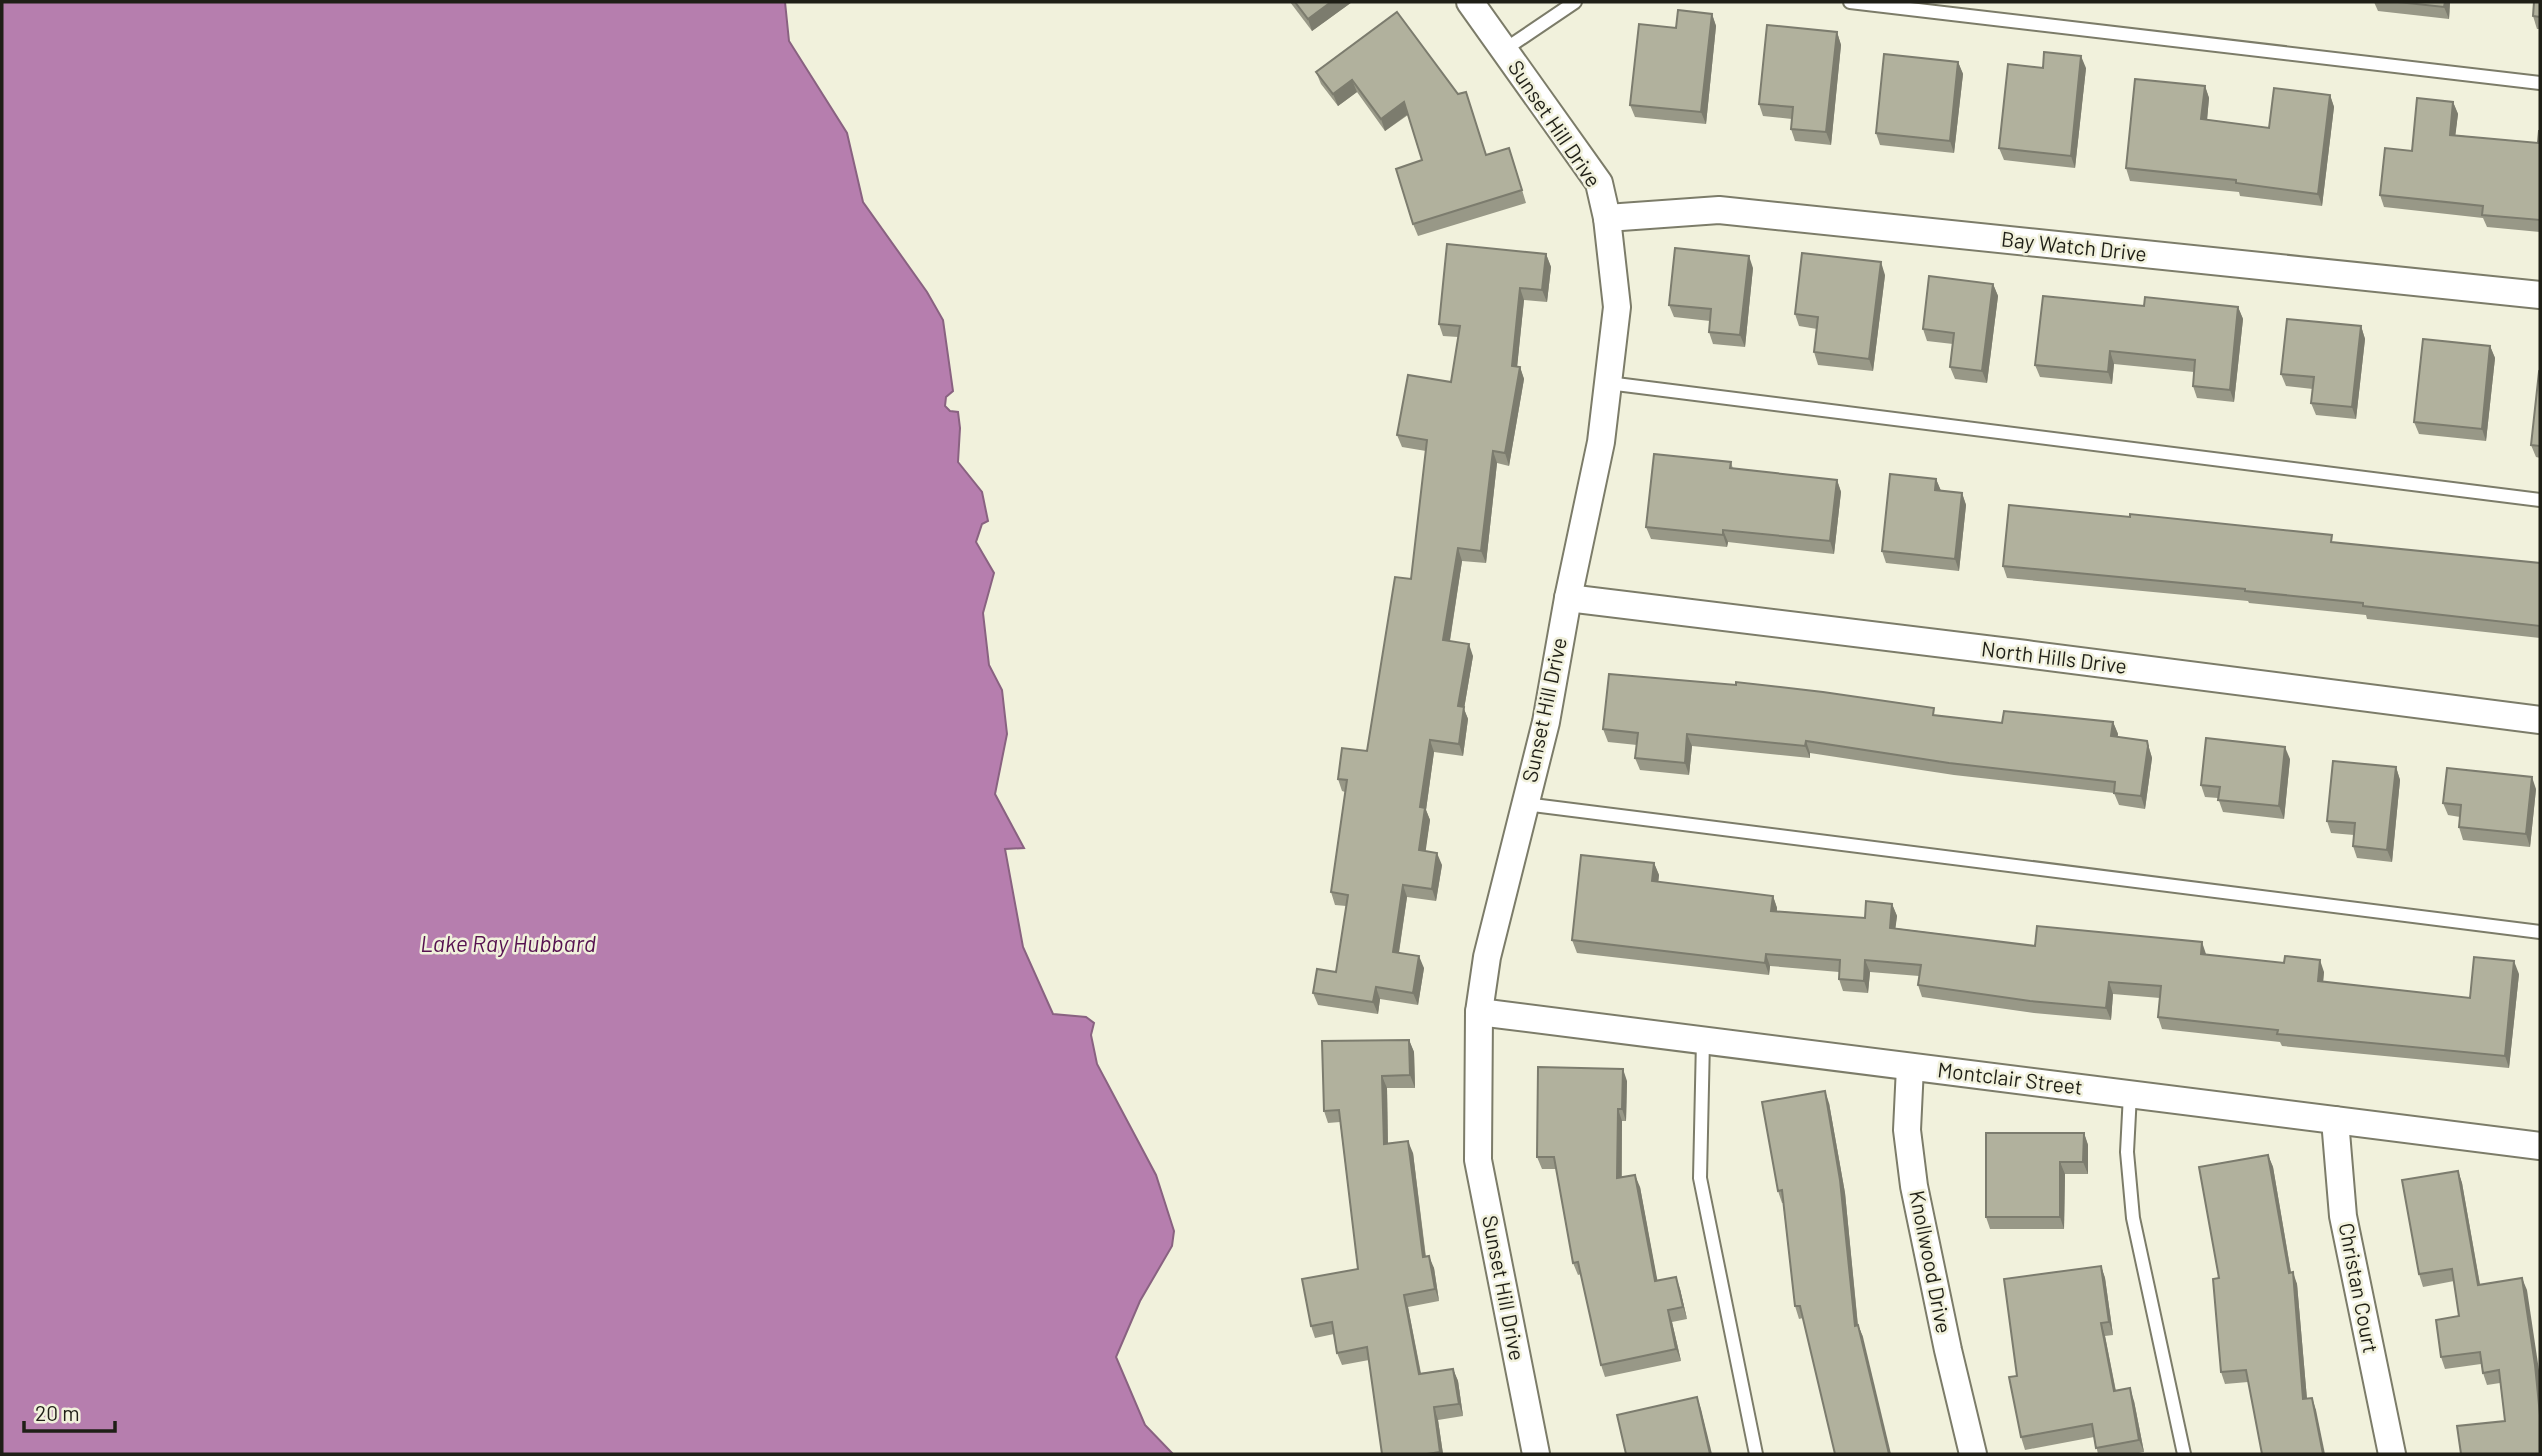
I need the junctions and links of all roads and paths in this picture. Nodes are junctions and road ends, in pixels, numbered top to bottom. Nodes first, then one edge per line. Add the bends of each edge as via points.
1 (1470, 2) edge
2 (1575, 2) edge
3 (1850, 2) edge
4 (1504, 50) junction
5 (2540, 83) edge
6 (1607, 218) junction
7 (2540, 295) edge
8 (1608, 383) junction
9 (2540, 500) edge
10 (1568, 598) junction
11 (2540, 720) edge
12 (1525, 804) junction
13 (2540, 932) edge
14 (1479, 1012) junction
15 (1703, 1040) junction
16 (1910, 1067) junction
17 (2130, 1094) junction
18 (2335, 1120) junction
19 (2540, 1146) edge
20 (1536, 1454) edge
21 (1756, 1454) edge
22 (1973, 1454) edge
23 (2184, 1454) edge
24 (2392, 1454) edge

1 - 4 street, Sunset Hill Drive
2 - 4 lane
3 - 5 lane
4 - 6 street, Sunset Hill Drive via 1599,183
6 - 7 street, Bay Watch Drive via 1719,210
6 - 8 street, Sunset Hill Drive via 1617,307
8 - 9 lane
8 - 10 street, Sunset Hill Drive via 1601,442
10 - 11 street, North Hills Drive
10 - 12 street, Sunset Hill Drive via 1546,722
12 - 13 lane
12 - 14 street, Sunset Hill Drive via 1487,957
14 - 15 street, Montclair Street
14 - 20 street, Sunset Hill Drive via 1478,1160
15 - 16 street, Montclair Street
15 - 21 lane via 1700,1178
16 - 17 street, Montclair Street
16 - 22 street, Knollwood Drive via 1907,1130 1914,1186
17 - 18 street, Montclair Street
17 - 23 lane via 2127,1152 2133,1218
18 - 19 street, Montclair Street
18 - 24 street, Christan Court via 2343,1216

